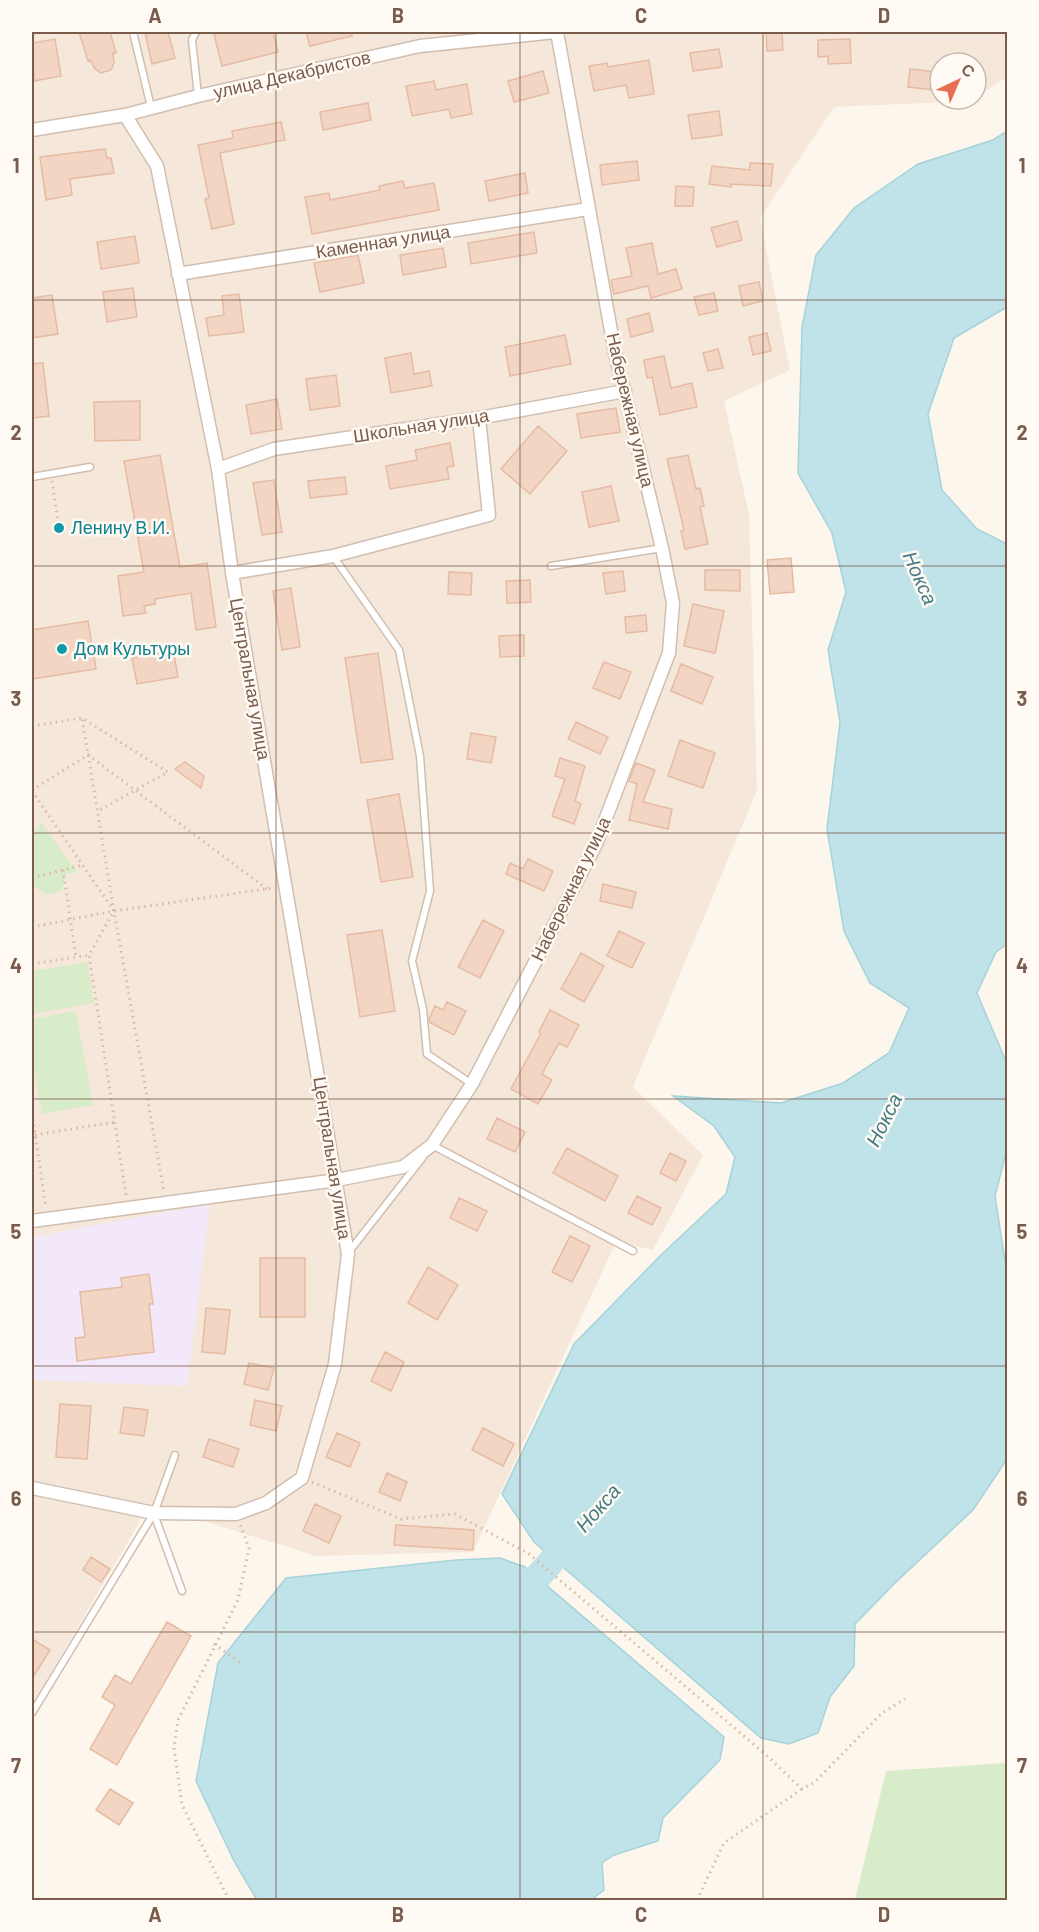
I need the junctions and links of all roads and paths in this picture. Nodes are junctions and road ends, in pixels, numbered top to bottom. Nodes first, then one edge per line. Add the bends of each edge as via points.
1 (133, 32) edge
2 (196, 32) edge
3 (556, 32) edge
4 (198, 96) junction
5 (151, 107) junction
6 (125, 115) junction
7 (32, 130) edge
8 (588, 209) junction
9 (178, 274) junction
10 (625, 391) junction
11 (479, 418) junction
12 (90, 467) dead end
13 (218, 469) junction
14 (51, 474) junction
15 (32, 477) edge
16 (59, 528) dead end
17 (662, 548) junction
18 (333, 556) junction
19 (551, 566) dead end
20 (232, 573) junction
21 (82, 718) junction
22 (32, 726) edge
23 (88, 755) junction
24 (135, 790) junction
25 (32, 791) edge
26 (98, 812) junction
27 (83, 865) junction
28 (63, 870) junction
29 (32, 878) edge
30 (286, 886) junction
31 (267, 889) junction
32 (114, 911) junction
33 (70, 920) junction
34 (32, 927) edge
35 (89, 955) junction
36 (76, 957) junction
37 (32, 964) edge
38 (472, 1084) junction
39 (32, 1113) edge
40 (115, 1122) junction
41 (35, 1135) junction
42 (432, 1145) junction
43 (337, 1180) junction
44 (166, 1203) junction
45 (128, 1208) junction
46 (48, 1219) junction
47 (32, 1221) edge
48 (633, 1251) dead end
49 (348, 1254) junction
50 (175, 1455) dead end
51 (302, 1478) junction
52 (32, 1488) edge
53 (154, 1513) junction
54 (236, 1514) junction
55 (182, 1591) dead end
56 (214, 1644) junction
57 (241, 1663) dead end
58 (905, 1699) dead end
59 (32, 1713) edge
60 (802, 1789) junction
61 (229, 1900) edge
62 (697, 1900) edge

1 - 5 lane
2 - 4 lane via 192,40
3 - 4 street, улица Декабристов via 420,46
3 - 8 street, Набережная улица
4 - 5 street, улица Декабристов
5 - 6 street, улица Декабристов
6 - 7 street, улица Декабристов
6 - 9 street, Центральная улица via 158,165
8 - 9 street, Каменная улица
8 - 10 street, Набережная улица
9 - 13 street, Центральная улица
10 - 11 street, Школьная улица
10 - 17 street, Набережная улица
11 - 13 street, Школьная улица via 274,449
11 - 18 street via 489,515
12 - 14 lane
13 - 20 street, Центральная улица
14 - 15 lane
14 - 16 path
17 - 19 lane
17 - 38 street, Набережная улица via 673,603 669,652 596,844
18 - 20 street
18 - 38 lane via 399,650 420,756 430,891 412,961 428,1054
20 - 30 street, Центральная улица
21 - 22 path
21 - 23 path
21 - 24 path via 168,772
23 - 24 path
23 - 25 path
23 - 26 path
24 - 26 path
24 - 31 path
25 - 27 path
26 - 32 path
27 - 28 path
27 - 32 path
28 - 29 path
28 - 33 path
30 - 31 path
30 - 43 street, Центральная улица
31 - 32 path
32 - 33 path
32 - 35 path
32 - 44 path
33 - 34 path
33 - 36 path
35 - 36 path
35 - 40 path
36 - 37 path
38 - 42 street, Набережная улица
39 - 41 path
40 - 41 path
40 - 45 path
41 - 46 path
42 - 43 street via 403,1167
42 - 48 lane
42 - 49 lane, Набережная улица
43 - 44 street
43 - 49 street, Центральная улица
44 - 45 street
45 - 46 street
46 - 47 street
49 - 51 street via 335,1364
50 - 53 lane
51 - 54 street via 266,1503
51 - 60 path via 401,1519 455,1515 529,1554
52 - 53 street
53 - 54 street
53 - 55 lane
53 - 59 lane
54 - 56 path via 249,1548 238,1600
56 - 57 path
56 - 61 path via 178,1720 174,1748 182,1805
58 - 60 path via 882,1713 815,1782
60 - 62 path via 724,1843

